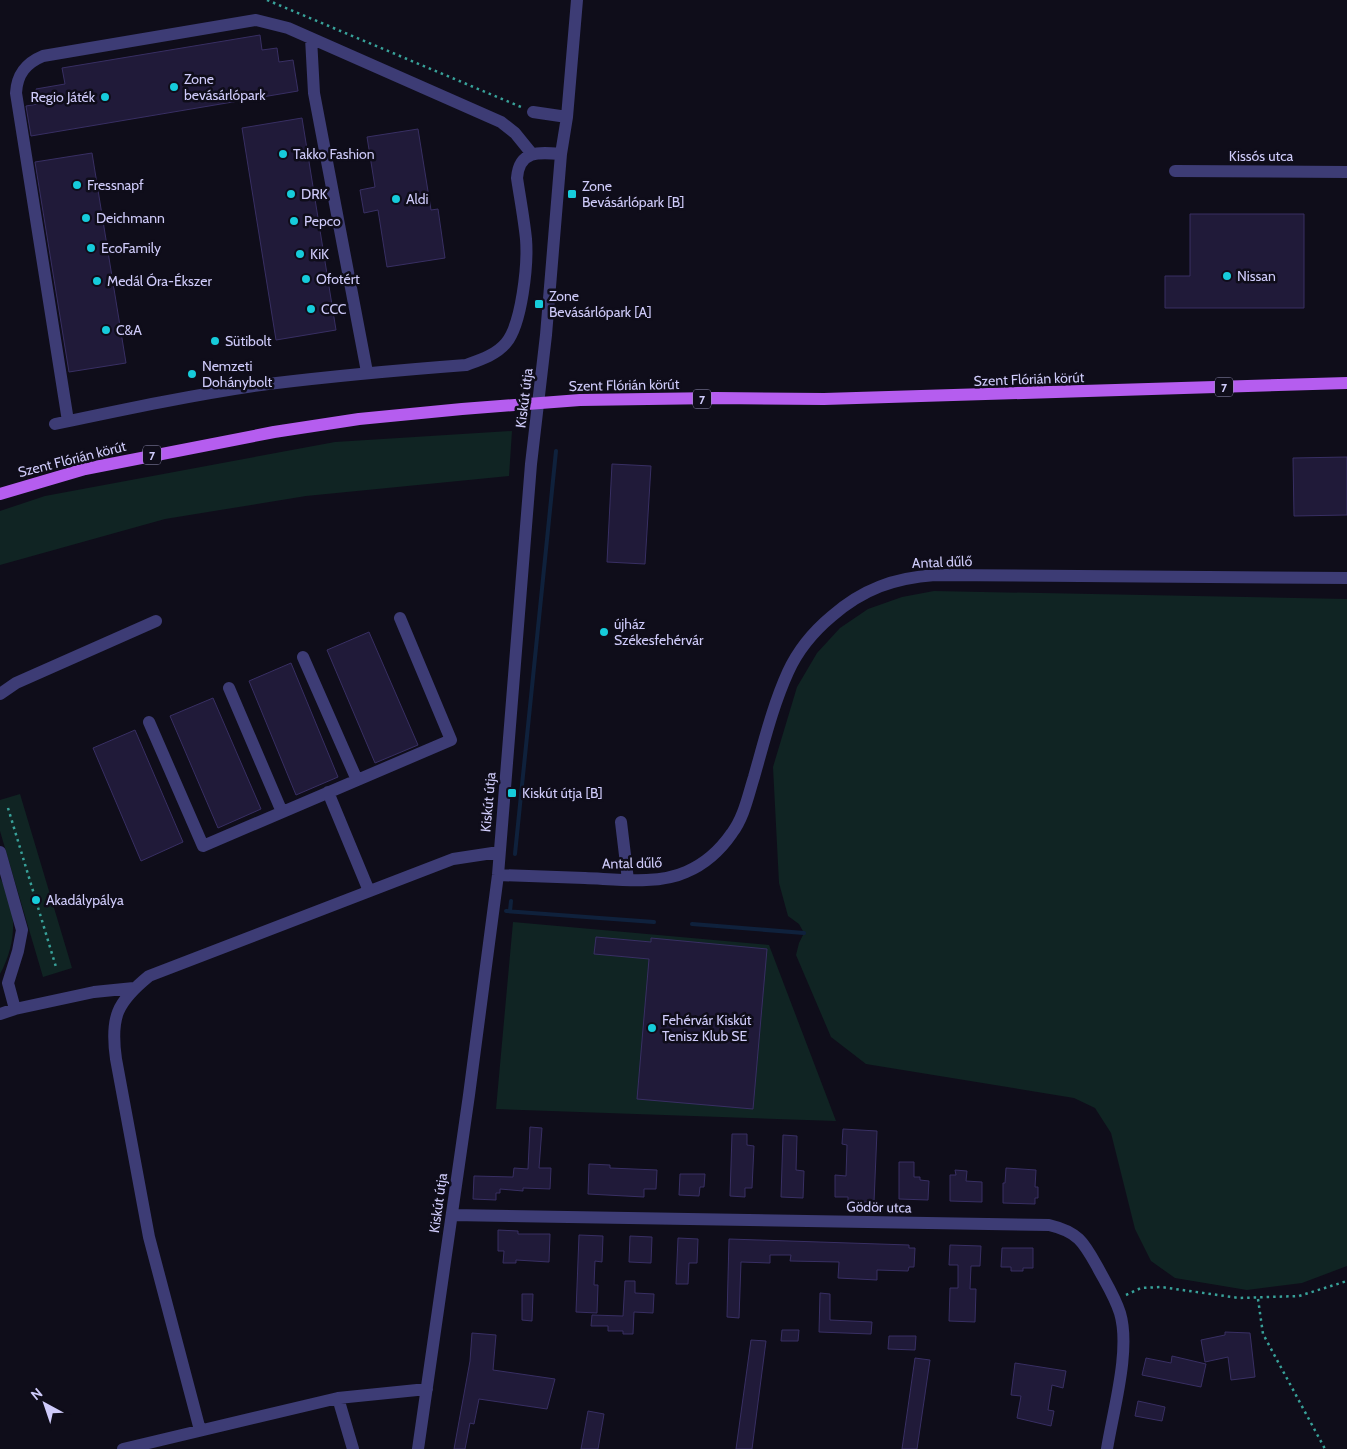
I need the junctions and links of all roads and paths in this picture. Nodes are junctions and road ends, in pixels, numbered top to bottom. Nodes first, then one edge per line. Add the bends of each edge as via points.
1 (267, 0) edge
2 (577, 0) edge
3 (311, 38) junction
4 (533, 112) joint
5 (567, 117) junction
6 (532, 154) junction
7 (561, 154) junction
8 (1175, 171) dead end
9 (1347, 172) edge
10 (367, 372) junction
11 (1347, 383) edge
12 (538, 404) junction
13 (68, 421) junction
14 (55, 424) dead end
15 (0, 494) edge
16 (1347, 578) edge
17 (400, 618) dead end
18 (156, 621) dead end
19 (303, 657) dead end
20 (229, 688) dead end
21 (0, 694) edge
22 (149, 722) dead end
23 (357, 780) junction
24 (328, 792) junction
25 (8, 808) dead end
26 (282, 812) junction
27 (621, 822) dead end
28 (0, 852) edge
29 (499, 852) junction
30 (498, 875) junction
31 (628, 880) junction
32 (369, 891) junction
33 (56, 967) dead end
34 (134, 988) junction
35 (15, 1009) junction
36 (0, 1014) edge
37 (452, 1215) junction
38 (1347, 1281) edge
39 (1258, 1298) junction
40 (1115, 1300) junction
41 (427, 1389) junction
42 (338, 1398) junction
43 (200, 1430) junction
44 (123, 1449) edge
45 (353, 1449) edge
46 (418, 1449) edge
47 (1106, 1449) edge
48 (1325, 1449) edge

1 - 4 path
2 - 5 street, Kiskút útja
3 - 6 street via 501,122
3 - 10 street via 314,93
3 - 13 street via 256,20 43,56 21,72 16,93
4 - 5 street
5 - 7 street, Kiskút útja
6 - 7 street
6 - 10 street via 518,168 526,256 519,318 505,344 494,353 466,365
7 - 12 street, Kiskút útja
8 - 9 street, Kissós utca
10 - 13 street via 167,400
11 - 12 main road, Szent Flórián körút / 7 via 824,400 648,399
12 - 15 main road, Szent Flórián körút / 7 via 359,419 274,432 85,469
12 - 29 street, Kiskút útja
13 - 14 street
16 - 31 street, Antal dűlő via 935,575 912,577 865,592 819,627 801,648 788,671 744,810 720,849 686,872 663,878
17 - 23 street via 450,740
18 - 21 street via 16,683
19 - 23 street
20 - 26 street
22 - 26 street via 203,846
23 - 24 street
24 - 26 street
24 - 32 street
25 - 33 path
27 - 31 street
28 - 35 street via 22,930 8,983
29 - 30 street, Kiskút útja
29 - 32 street via 453,859
30 - 31 street, Antal dűlő
30 - 37 street, Kiskút útja
32 - 34 street via 149,976
34 - 35 street via 94,992
34 - 43 street via 121,1004 114,1021 113,1040 149,1237
35 - 36 street
37 - 40 street, Gödör utca via 1049,1225 1068,1230 1087,1248
37 - 41 street, Kiskút útja
38 - 39 path via 1299,1296
39 - 40 path via 1161,1287 1141,1288
39 - 48 path via 1264,1334
40 - 47 street, Gödör utca via 1120,1315 1121,1369
41 - 42 street
41 - 46 street, Kiskút útja
42 - 43 street
42 - 45 street
43 - 44 street

